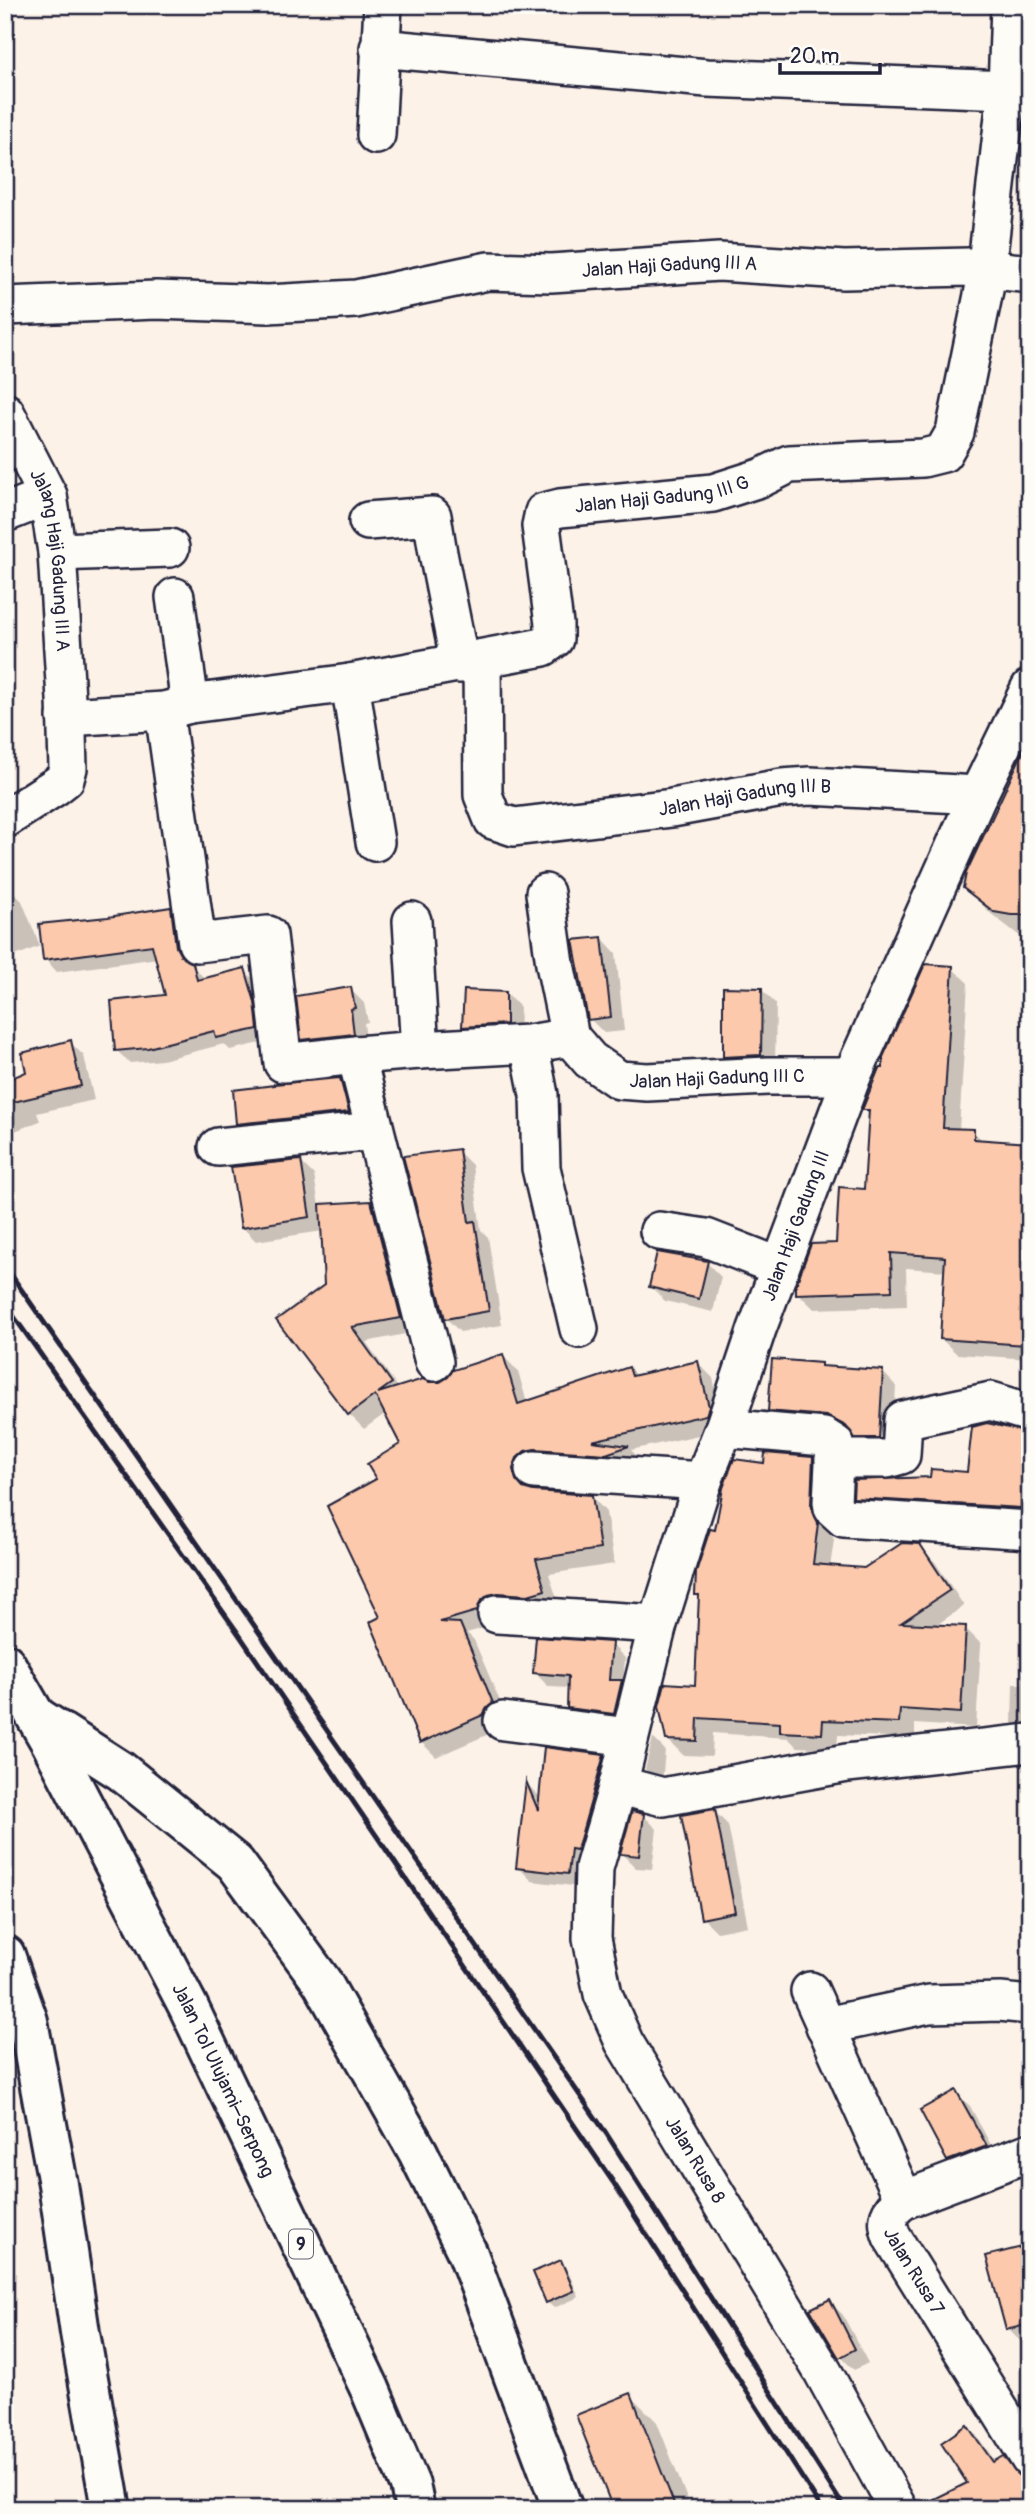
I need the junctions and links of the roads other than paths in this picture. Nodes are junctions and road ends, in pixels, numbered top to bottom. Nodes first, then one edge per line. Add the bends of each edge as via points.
1 (383, 5) edge
2 (1010, 5) edge
3 (379, 48) junction
4 (1007, 90) junction
5 (376, 135) dead end
6 (986, 269) junction
7 (1030, 274) edge
8 (5, 306) edge
9 (5, 412) edge
10 (48, 496) junction
11 (5, 513) edge
12 (368, 521) dead end
13 (170, 548) dead end
14 (57, 552) junction
15 (175, 597) dead end
16 (471, 661) junction
17 (350, 683) junction
18 (1030, 688) edge
19 (177, 707) junction
20 (66, 717) junction
21 (978, 795) junction
22 (5, 819) edge
23 (375, 842) dead end
24 (545, 893) dead end
25 (412, 920) dead end
26 (570, 1037) junction
27 (529, 1044) junction
28 (427, 1050) junction
29 (356, 1055) junction
30 (852, 1076) junction
31 (374, 1130) junction
32 (218, 1147) dead end
33 (659, 1231) dead end
34 (780, 1267) junction
35 (579, 1329) dead end
36 (434, 1362) dead end
37 (1030, 1413) edge
38 (724, 1428) junction
39 (834, 1458) junction
40 (534, 1470) dead end
41 (703, 1481) junction
42 (1030, 1530) edge
43 (497, 1614) dead end
44 (658, 1624) junction
45 (5, 1663) edge
46 (37, 1717) junction
47 (503, 1721) dead end
48 (629, 1737) junction
49 (1030, 1743) edge
50 (618, 1785) junction
51 (5, 1955) edge
52 (810, 1991) dead end
53 (1030, 2004) edge
54 (825, 2026) junction
55 (1030, 2152) edge
56 (904, 2200) junction
57 (1030, 2459) edge
58 (111, 2509) edge
59 (415, 2509) edge
60 (563, 2509) edge
61 (898, 2509) edge

1 - 3 street
2 - 4 street, Jalan Haji Gadung III G
3 - 4 street via 707,78
3 - 5 street
4 - 6 street, Jalan Haji Gadung III G
6 - 7 street
6 - 8 street, Jalan Haji Gadung III A via 844,270 719,262 551,273 488,271 356,299
6 - 16 street, Jalan Haji Gadung III G via 955,432 943,453 923,458 789,464 713,493 544,512 541,526 554,639 542,647
9 - 10 street, Jalang Haji Gadung III A
10 - 11 street
10 - 14 street, Jalang Haji Gadung III A
12 - 16 street via 432,516
13 - 14 street
14 - 20 street, Jalang Haji Gadung III A
15 - 19 street
16 - 17 street, Jalan Haji Gadung III G
16 - 21 street, Jalan Haji Gadung III B via 483,795 493,820 514,827 810,786
17 - 19 street, Jalan Haji Gadung III G
17 - 23 street
18 - 21 street, Jalan Haji Gadung III
19 - 20 street, Jalan Haji Gadung III G
19 - 29 street via 197,943 268,936 283,1063
20 - 22 street, Jalang Haji Gadung III A via 65,779
21 - 30 street, Jalan Haji Gadung III
24 - 26 street
25 - 28 street
26 - 27 street
26 - 30 street, Jalan Haji Gadung III C via 590,1060 619,1080
27 - 28 street
27 - 35 street via 539,1096 541,1168
28 - 29 street
29 - 31 street
30 - 34 street, Jalan Haji Gadung III
31 - 32 street
31 - 36 street
33 - 34 street via 706,1238
34 - 38 street, Jalan Haji Gadung III
37 - 39 street via 991,1401 904,1420 901,1455 887,1460
38 - 39 street via 824,1437 835,1444
38 - 41 street, Jalan Haji Gadung III
39 - 42 street via 832,1502 844,1518
40 - 41 street
41 - 44 street, Jalan Haji Gadung III
43 - 44 street
44 - 48 street, Jalan Haji Gadung III
45 - 46 highway, Jalan Tol Ulujami–Serpong / 9
46 - 59 highway, Jalan Tol Ulujami–Serpong / 9 via 205,2042 370,2389 410,2485
46 - 60 highway via 121,1771 234,1863 322,1982 418,2152 468,2254
47 - 48 street
48 - 50 street, Jalan Haji Gadung III
49 - 50 street via 847,1763 663,1797
50 - 61 street, Jalan Rusa 8 via 594,1868 592,1938 603,1994 624,2042 823,2372
51 - 58 highway via 28,2021
52 - 54 street
53 - 54 street via 929,2004
54 - 56 street
55 - 56 street, Jalan Rusa 7
56 - 57 street, Jalan Rusa 7 via 892,2208 887,2223 892,2237

